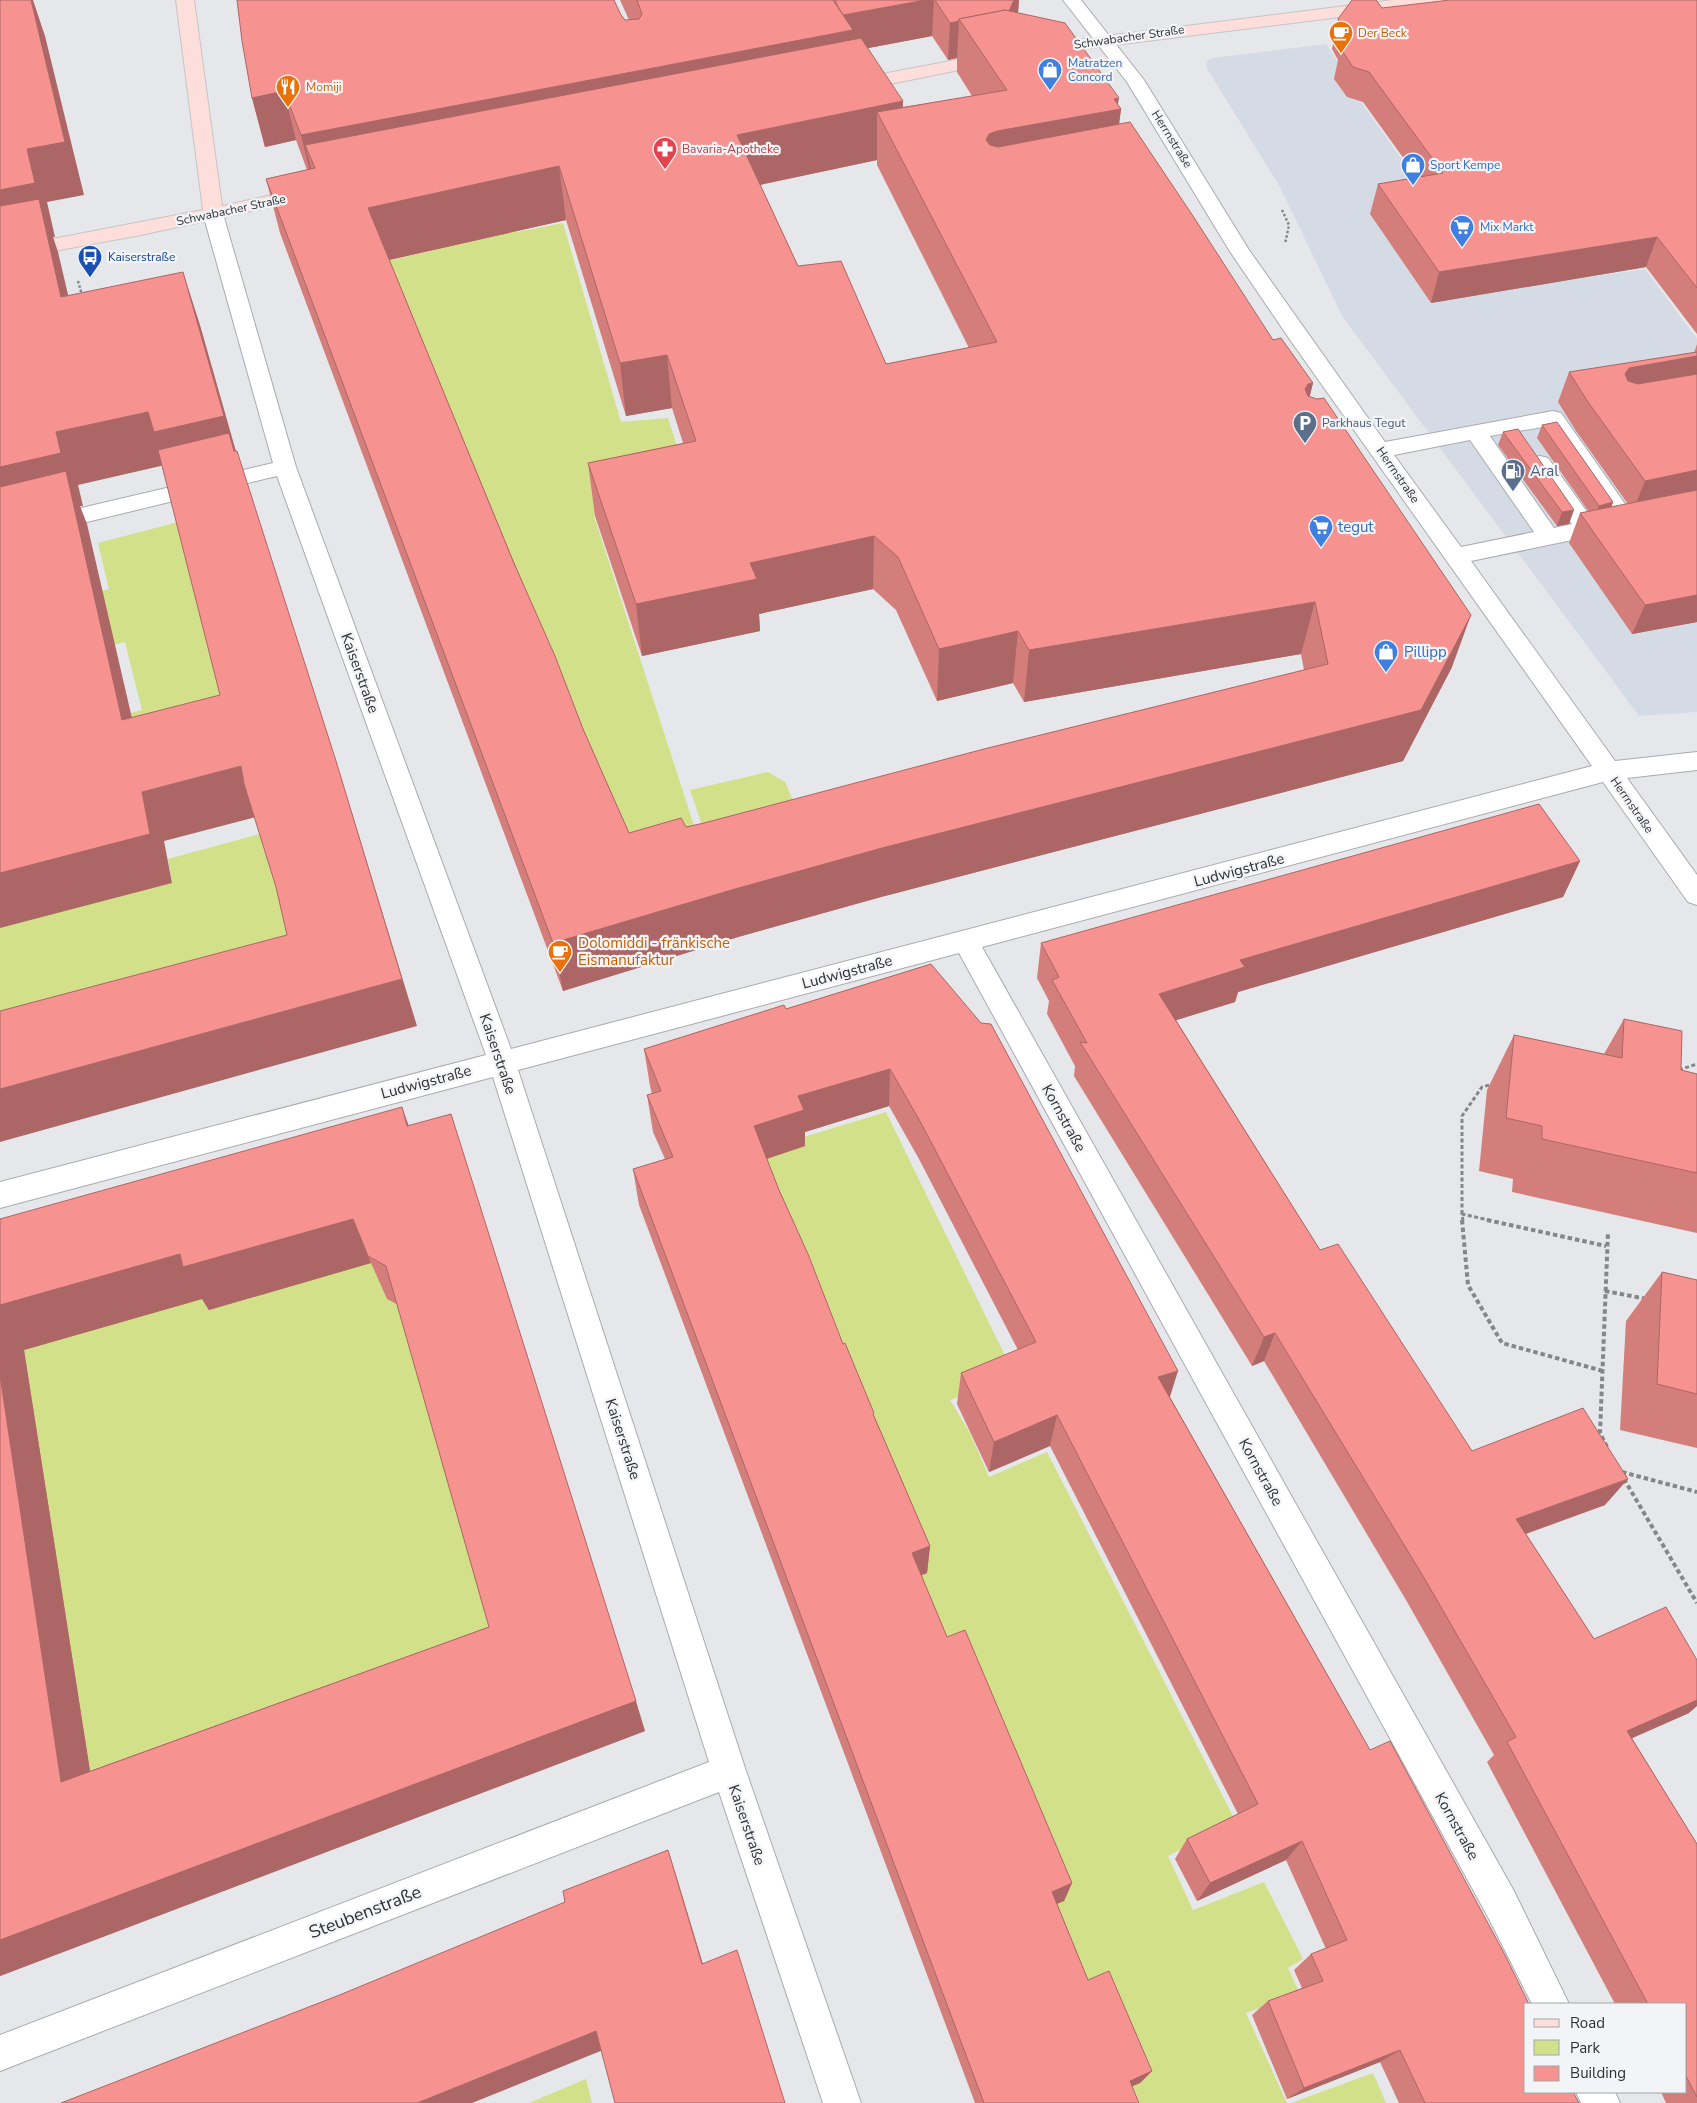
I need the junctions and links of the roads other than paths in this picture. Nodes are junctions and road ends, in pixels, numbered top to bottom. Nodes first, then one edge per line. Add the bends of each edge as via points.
1 (185, 0) edge
2 (1072, 0) edge
3 (1438, 0) edge
4 (1104, 41) junction
5 (836, 89) edge
6 (325, 190) edge
7 (213, 214) junction
8 (0, 255) edge
9 (1367, 430) junction
10 (1476, 432) junction
11 (1340, 436) edge
12 (1523, 438) junction
13 (1380, 450) junction
14 (285, 467) junction
15 (1587, 529) junction
16 (0, 535) edge
17 (1548, 536) junction
18 (1456, 556) junction
19 (1697, 761) edge
20 (1609, 771) junction
21 (1697, 895) edge
22 (966, 942) junction
23 (502, 1062) junction
24 (0, 1195) edge
25 (729, 1771) junction
26 (1550, 2003) edge
27 (0, 2054) edge
28 (842, 2103) edge

1 - 7 main road, Kaiserstraße
2 - 4 street, Herrnstraße
3 - 4 main road, Schwabacher Straße
4 - 5 main road, Schwabacher Straße via 1015,54
4 - 9 street, Herrnstraße via 1139,87 1173,158
6 - 7 main road, Schwabacher Straße
7 - 8 main road, Schwabacher Straße
7 - 14 street, Kaiserstraße
9 - 11 street
9 - 13 street, Herrnstraße
10 - 12 street
10 - 13 street
10 - 17 street
12 - 15 street
12 - 15 street via 1560,417 1635,520
13 - 18 street, Herrnstraße
14 - 16 street
14 - 23 street, Kaiserstraße
15 - 17 street
17 - 18 street
18 - 20 street, Herrnstraße
19 - 20 street, Ludwigstraße
20 - 21 street, Herrnstraße
20 - 22 street, Ludwigstraße
22 - 23 street, Ludwigstraße
22 - 26 street, Kornstraße via 1501,1904
23 - 24 street, Ludwigstraße
23 - 25 street, Kaiserstraße
25 - 27 street, Steubenstraße
25 - 28 street, Kaiserstraße

